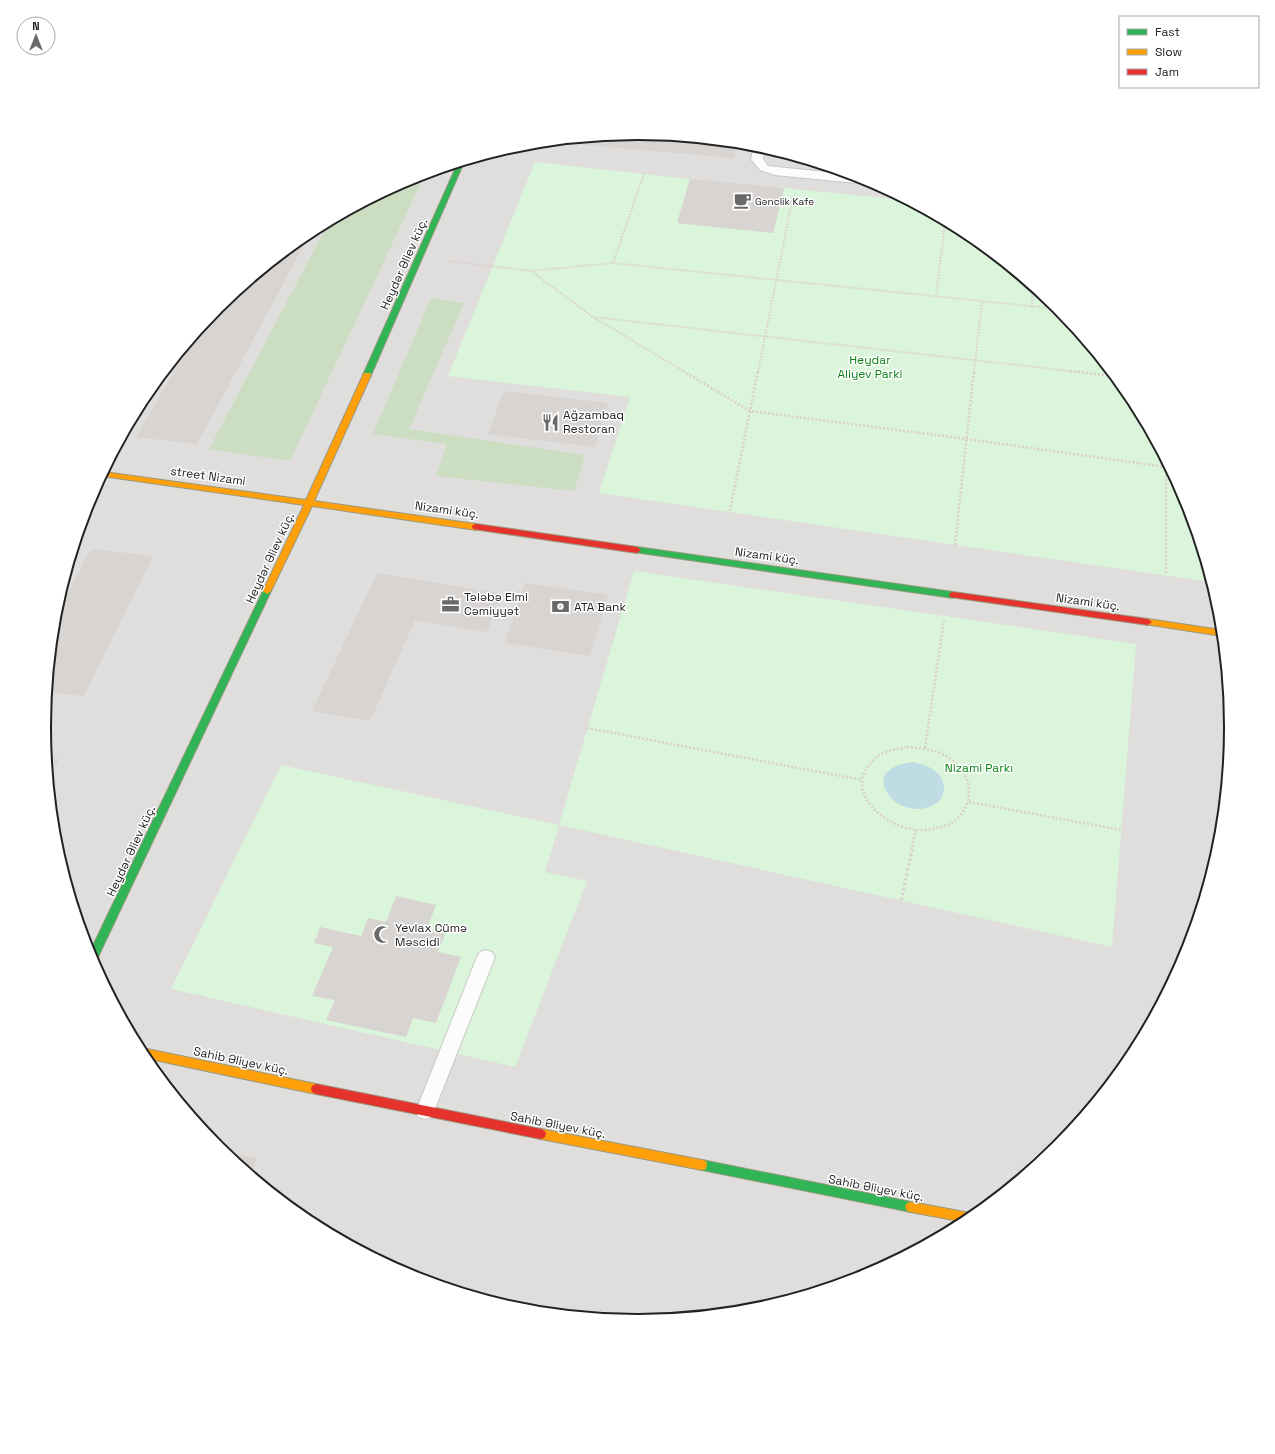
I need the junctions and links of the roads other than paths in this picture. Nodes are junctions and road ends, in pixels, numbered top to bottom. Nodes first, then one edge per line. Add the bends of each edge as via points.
1 (758, 153) edge
2 (458, 169) edge
3 (842, 178) edge
4 (108, 475) edge
5 (309, 503) junction
6 (1216, 633) edge
7 (96, 951) edge
8 (486, 957) dead end
9 (151, 1055) edge
10 (425, 1112) junction
11 (961, 1216) edge

1 - 3 lane via 758,159 764,168 775,172
2 - 5 main road, Heydər Əliev küç.
4 - 5 main road, street Nizami
5 - 6 main road, Nizami küç.
5 - 7 main road, Heydər Əliev küç.
8 - 10 lane
9 - 10 main road, Sahib Əliyev küç.
10 - 11 main road, Sahib Əliyev küç.

